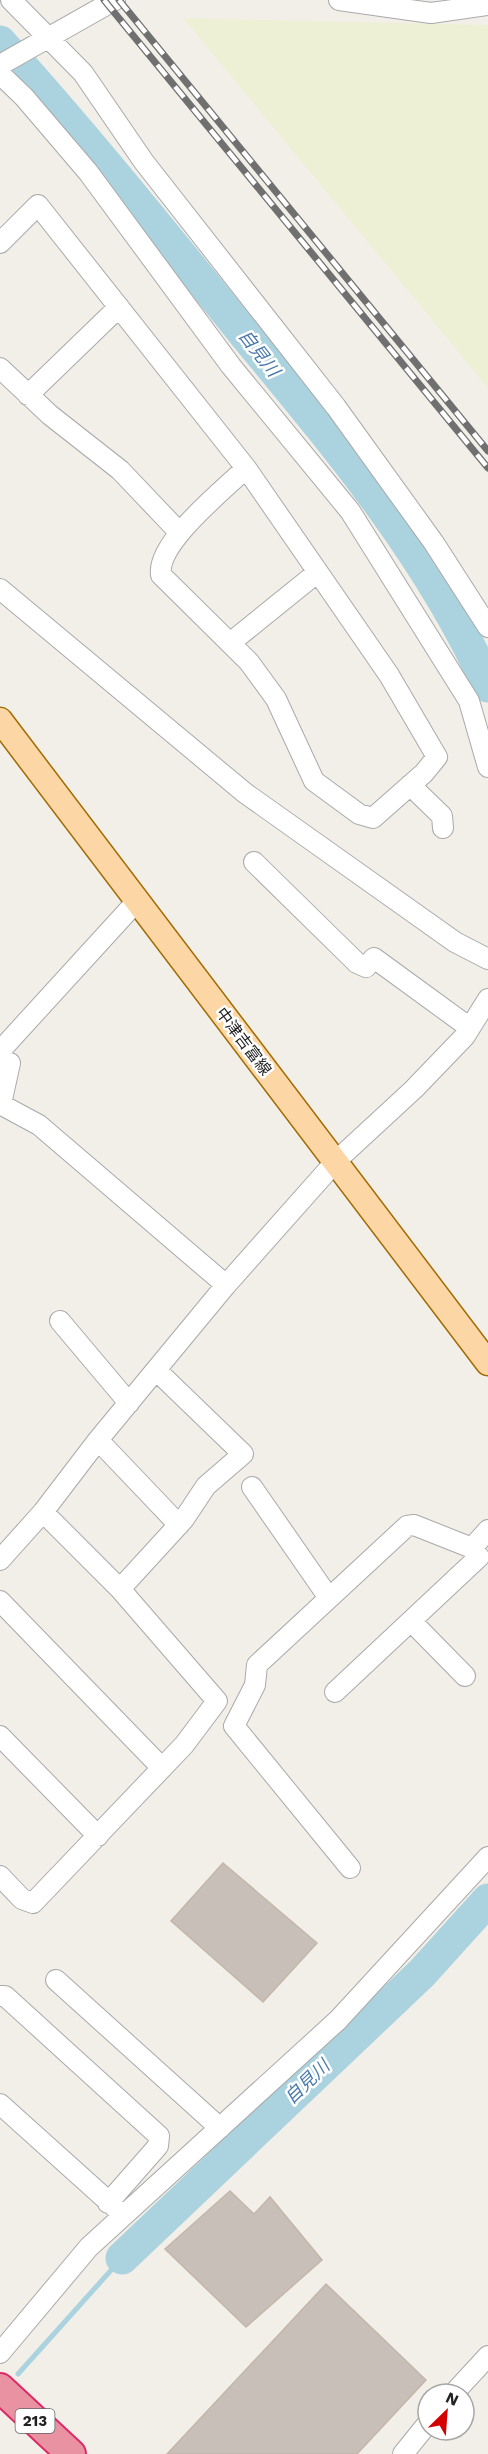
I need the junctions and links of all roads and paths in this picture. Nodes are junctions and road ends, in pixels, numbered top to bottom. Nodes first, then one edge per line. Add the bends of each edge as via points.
1 (11, 0) edge
2 (115, 0) edge
3 (339, 0) edge
4 (385, 3) edge
5 (488, 6) edge
6 (45, 39) junction
7 (0, 65) edge
8 (0, 74) edge
9 (0, 243) edge
10 (118, 306) junction
11 (0, 368) edge
12 (28, 395) junction
13 (246, 468) junction
14 (179, 532) junction
15 (318, 572) junction
16 (0, 589) edge
17 (488, 627) edge
18 (230, 644) junction
19 (0, 720) edge
20 (488, 768) edge
21 (410, 786) junction
22 (443, 828) dead end
23 (254, 862) dead end
24 (137, 901) junction
25 (488, 959) edge
26 (488, 999) edge
27 (470, 1028) junction
28 (0, 1051) edge
29 (0, 1061) edge
30 (1, 1104) edge
31 (336, 1161) junction
32 (226, 1285) junction
33 (60, 1321) dead end
34 (488, 1363) edge
35 (156, 1370) junction
36 (129, 1403) junction
37 (98, 1440) junction
38 (252, 1487) dead end
39 (43, 1512) junction
40 (179, 1524) junction
41 (488, 1530) edge
42 (472, 1548) junction
43 (0, 1560) edge
44 (120, 1588) junction
45 (329, 1598) junction
46 (0, 1601) edge
47 (411, 1621) junction
48 (465, 1676) dead end
49 (335, 1692) dead end
50 (0, 1736) edge
51 (162, 1768) junction
52 (98, 1836) junction
53 (488, 1857) edge
54 (350, 1868) dead end
55 (0, 1876) edge
56 (56, 1980) dead end
57 (0, 1996) edge
58 (0, 2104) edge
59 (220, 2128) junction
60 (116, 2208) junction
61 (0, 2353) edge
62 (488, 2356) edge
63 (464, 2382) edge
64 (4, 2398) edge
65 (416, 2438) edge
66 (71, 2454) edge
67 (403, 2454) edge

1 - 6 street
2 - 6 street
3 - 4 street
4 - 5 street via 431,13
6 - 7 street
6 - 17 street via 83,73 144,162 336,408 434,543
8 - 20 street via 88,172 231,366 350,511 469,701
9 - 10 street via 38,204
10 - 12 street
10 - 13 street
11 - 12 street
12 - 14 street via 120,470
13 - 14 street
13 - 15 street
14 - 18 street via 160,566 161,575
15 - 18 street
15 - 21 street via 389,675 437,757
16 - 25 street via 245,794 455,942
18 - 21 street via 249,662 276,699 314,781 359,814 373,818
19 - 24 main road, 中津吉富線
21 - 22 street via 442,816
23 - 27 street via 357,963 366,967 374,958
24 - 28 street
24 - 31 main road, 中津吉富線
26 - 27 street
27 - 31 street via 414,1089
29 - 30 street via 10,1063
30 - 32 street via 39,1125
31 - 32 street
31 - 34 main road, 中津吉富線
32 - 35 street
33 - 36 street
35 - 36 street
35 - 40 street via 243,1454 206,1486
36 - 37 street
37 - 39 street
37 - 40 street
38 - 45 street
39 - 43 street
39 - 44 street
40 - 44 street
41 - 42 street
42 - 45 street via 414,1525 407,1526
42 - 47 street via 479,1557
44 - 51 street via 217,1701
45 - 54 street via 257,1665 255,1685 234,1726
46 - 51 street
47 - 48 street
47 - 49 street
50 - 52 street
51 - 52 street
52 - 55 street via 33,1903 22,1899
53 - 59 street via 338,2020
56 - 59 street
57 - 60 street via 5,1996 159,2136 158,2146
58 - 60 street
59 - 60 street
60 - 61 street
62 - 63 street
64 - 66 highway, 213
65 - 67 street

